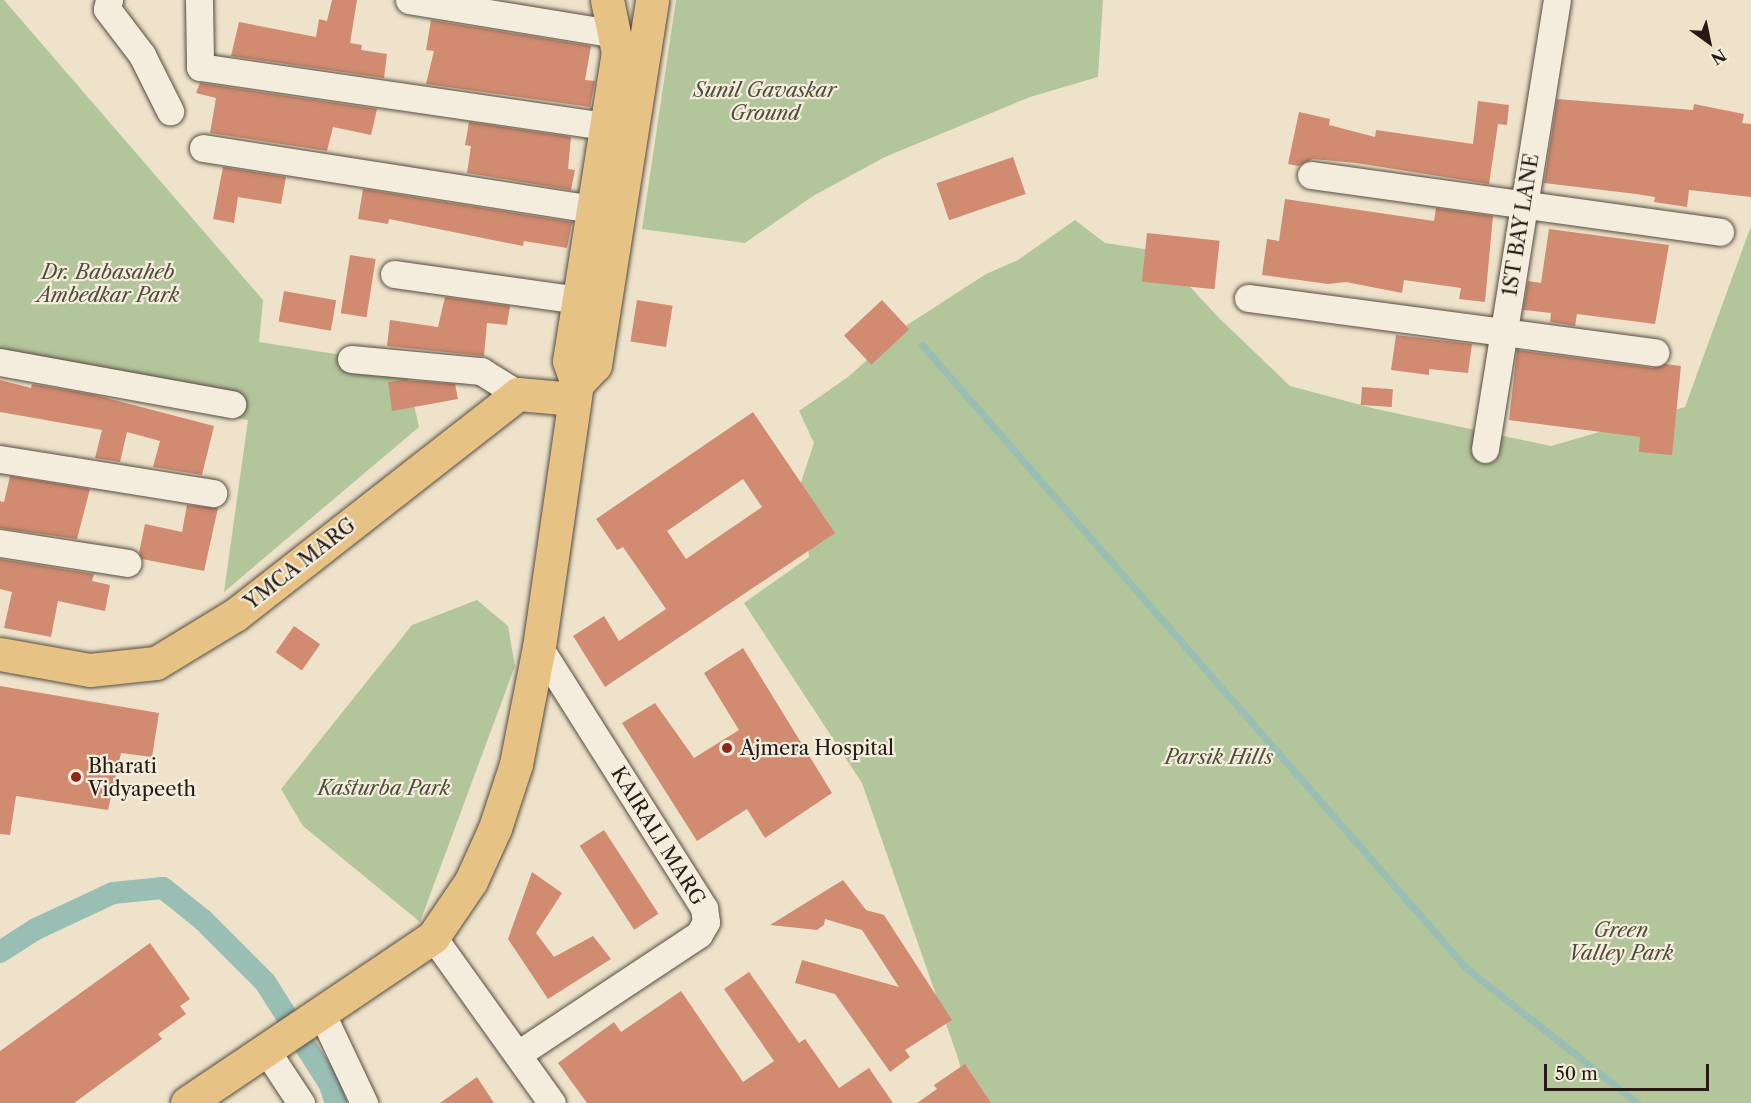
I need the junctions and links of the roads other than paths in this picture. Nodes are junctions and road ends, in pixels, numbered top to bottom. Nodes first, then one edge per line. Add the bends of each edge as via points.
1 (109, 0) edge
2 (199, 0) edge
3 (409, 0) edge
4 (607, 0) edge
5 (652, 0) edge
6 (1557, 0) edge
7 (615, 34) junction
8 (170, 111) dead end
9 (606, 126) junction
10 (203, 148) dead end
11 (1311, 175) dead end
12 (1524, 205) junction
13 (593, 209) junction
14 (1720, 232) dead end
15 (394, 274) dead end
16 (1248, 298) dead end
17 (579, 300) junction
18 (1503, 332) junction
19 (1655, 352) dead end
20 (351, 359) dead end
21 (0, 362) edge
22 (576, 392) junction
23 (518, 394) junction
24 (232, 404) dead end
25 (1485, 449) dead end
26 (0, 459) edge
27 (213, 494) dead end
28 (0, 543) edge
29 (127, 563) dead end
30 (539, 646) junction
31 (0, 654) edge
32 (433, 937) junction
33 (317, 1015) junction
34 (269, 1047) junction
35 (518, 1054) junction
36 (187, 1103) edge
37 (301, 1103) edge
38 (364, 1103) edge
39 (552, 1103) edge

1 - 8 street via 107,9 142,55
2 - 9 street via 200,67
3 - 7 street
4 - 7 main road
5 - 22 main road via 595,365
6 - 12 street, 1ST BAY LANE
7 - 9 main road via 618,52
9 - 13 main road
10 - 13 street
11 - 12 street
12 - 14 street
12 - 18 street, 1ST BAY LANE
13 - 17 main road
15 - 17 street
16 - 18 street
17 - 22 main road via 569,361
18 - 19 street
18 - 25 street, 1ST BAY LANE
20 - 23 street via 481,371
21 - 24 street
22 - 23 main road
22 - 30 main road
23 - 31 main road, YMCA MARG via 235,615 156,663 90,670
26 - 27 street
28 - 29 street
30 - 32 main road via 516,764 495,828 471,881
30 - 35 street, KAIRALI MARG via 704,908 706,922 699,934
32 - 33 main road
32 - 35 street
33 - 34 main road
33 - 38 street
34 - 36 main road
34 - 37 street
35 - 39 street

